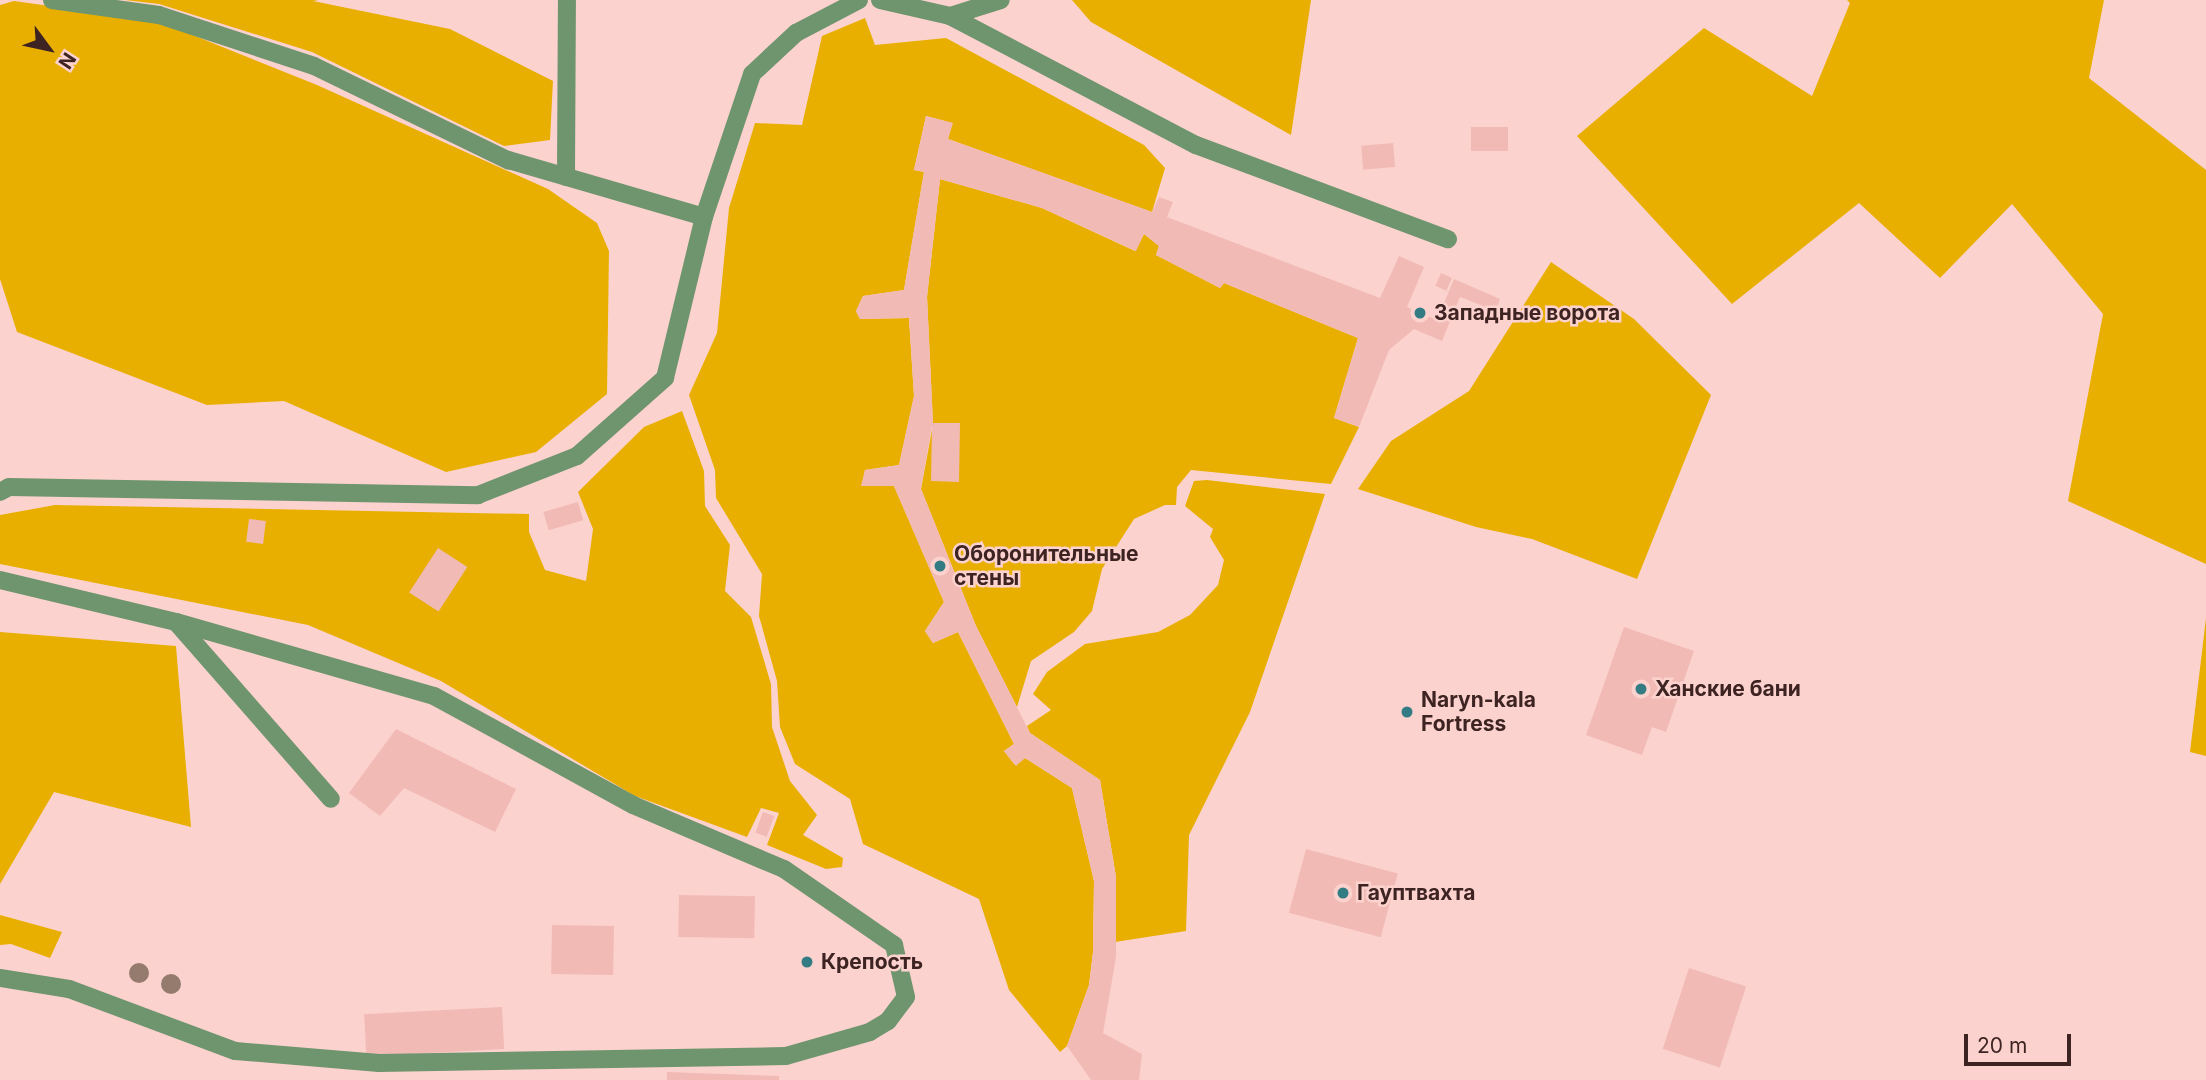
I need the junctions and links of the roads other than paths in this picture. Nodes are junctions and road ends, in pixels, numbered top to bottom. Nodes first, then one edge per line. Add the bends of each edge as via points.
1 (52, 0) edge
2 (567, 0) edge
3 (859, 0) edge
4 (880, 0) edge
5 (1001, 0) edge
6 (950, 16) junction
7 (566, 177) junction
8 (704, 217) junction
9 (1448, 239) dead end
10 (0, 492) edge
11 (0, 580) edge
12 (176, 622) junction
13 (331, 799) dead end
14 (0, 978) edge

1 - 7 street via 159,15 314,66 508,160
2 - 7 street
3 - 8 street via 796,33 752,74
4 - 6 street
5 - 6 street
6 - 9 street via 1196,145
7 - 8 street
8 - 10 street via 666,378 577,456 478,495 9,487
11 - 12 street
12 - 13 street
12 - 14 street via 434,696 633,805 784,869 894,945 906,997 888,1021 870,1032 786,1056 379,1063 235,1051 69,989

